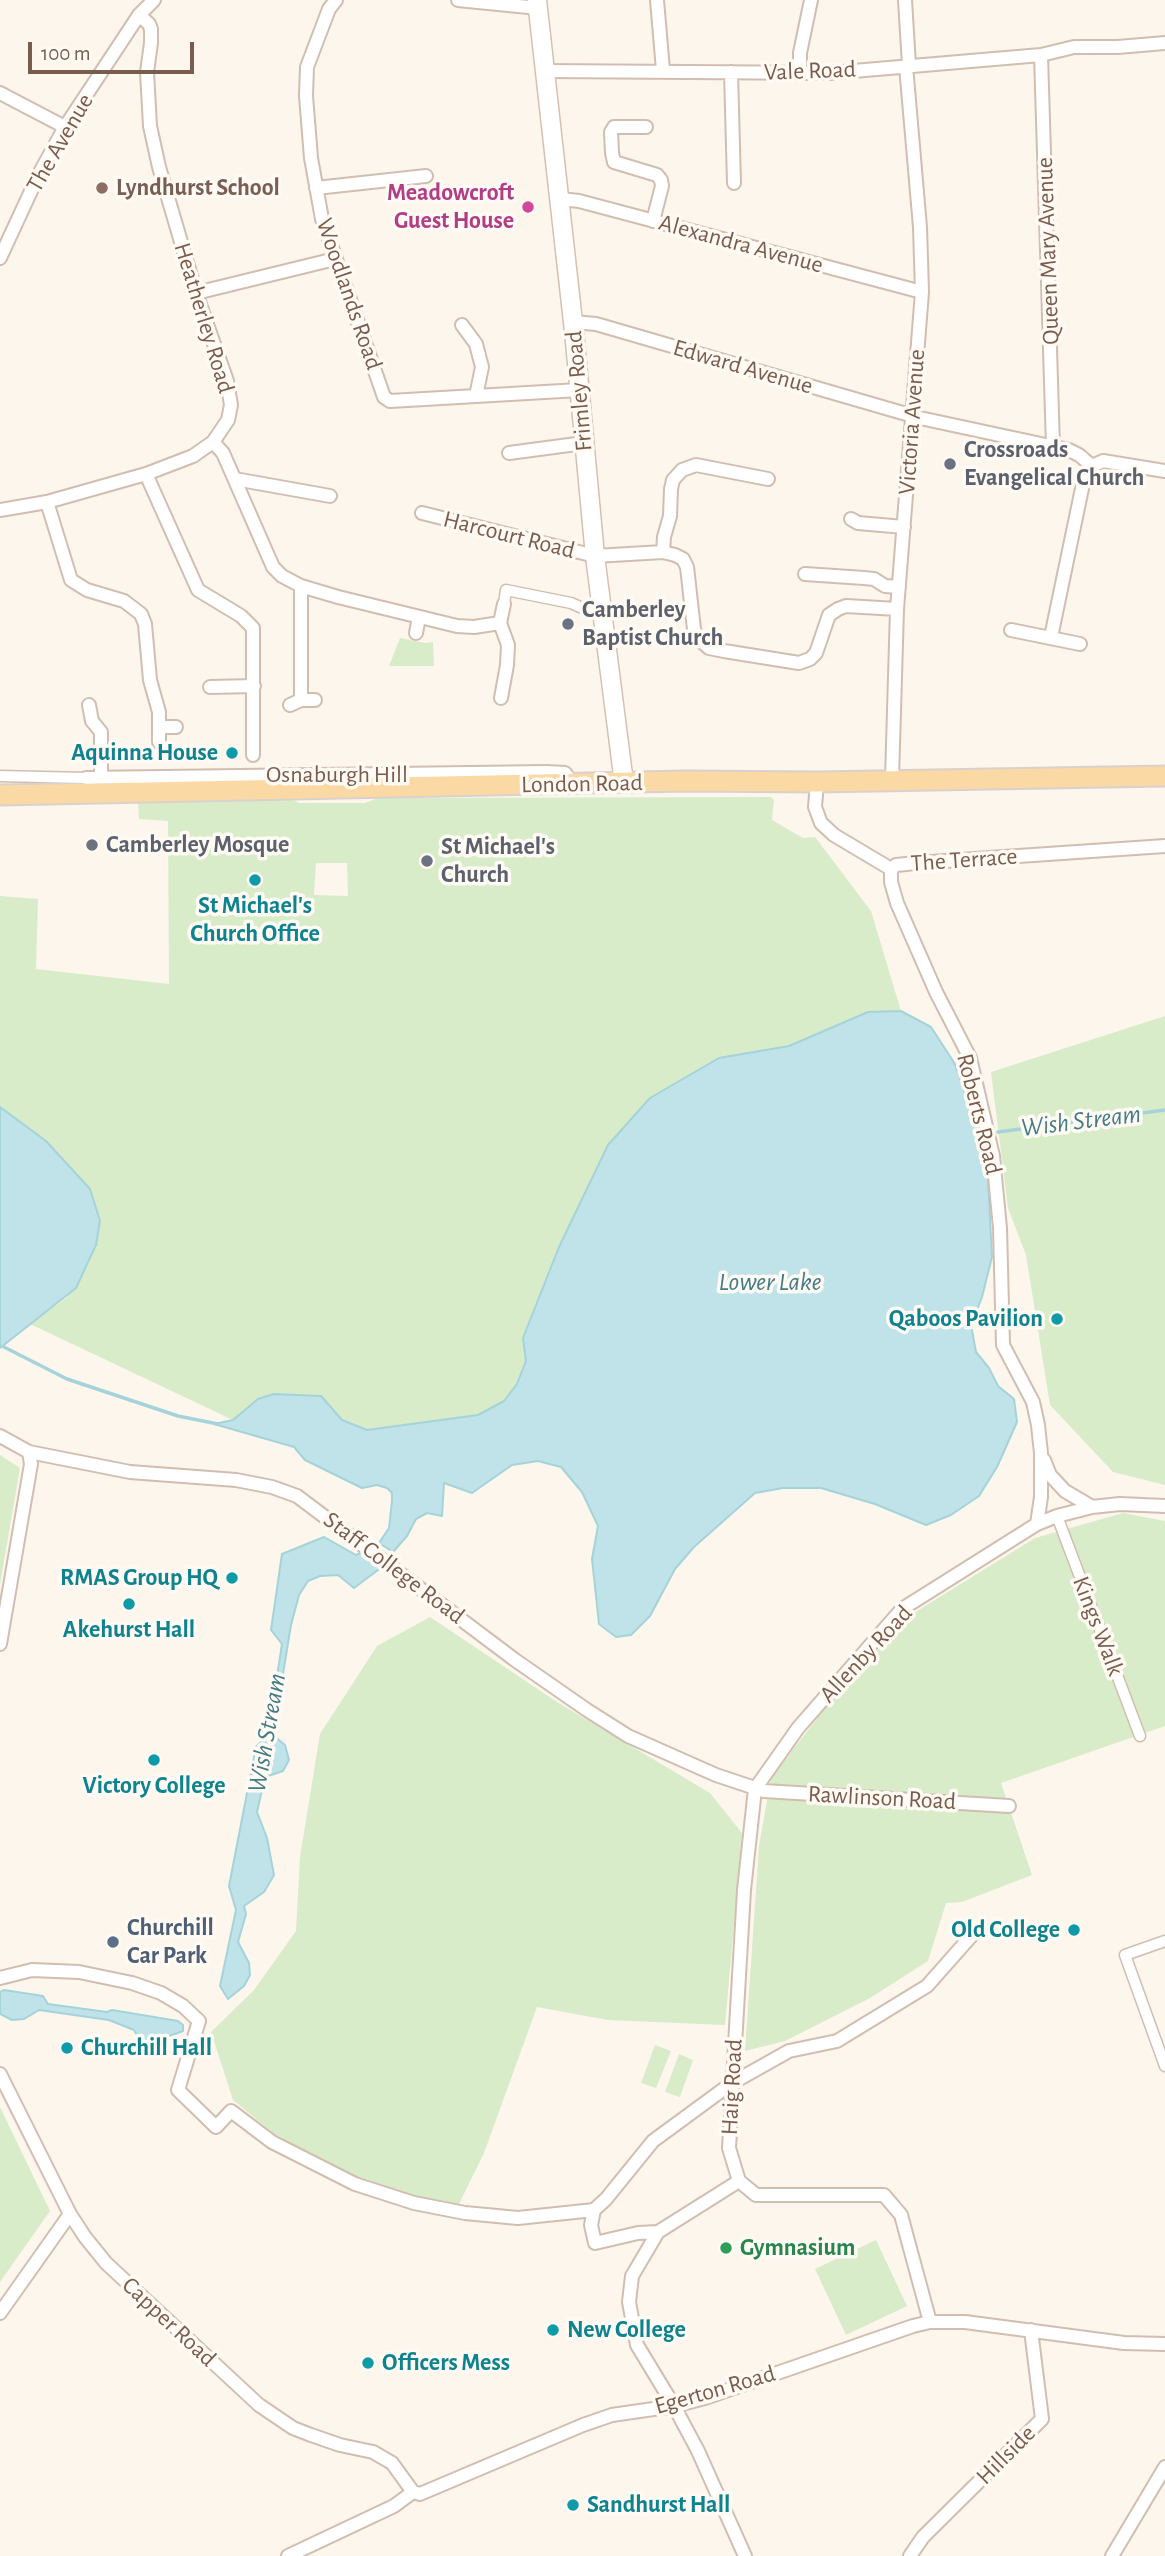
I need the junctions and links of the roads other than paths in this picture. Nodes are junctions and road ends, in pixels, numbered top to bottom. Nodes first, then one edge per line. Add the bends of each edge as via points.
1 (155, 0) edge
2 (336, 0) edge
3 (458, 0) edge
4 (657, 0) edge
5 (811, 0) edge
6 (905, 0) edge
7 (537, 4) edge
8 (139, 15) junction
9 (1165, 43) edge
10 (1044, 54) junction
11 (908, 66) junction
12 (663, 70) junction
13 (544, 71) junction
14 (731, 72) junction
15 (800, 74) junction
16 (0, 93) edge
17 (65, 127) junction
18 (646, 127) dead end
19 (426, 176) dead end
20 (734, 183) dead end
21 (316, 188) junction
22 (559, 199) junction
23 (653, 222) junction
24 (0, 258) edge
25 (335, 259) junction
26 (922, 292) junction
27 (196, 293) junction
28 (573, 323) junction
29 (462, 325) dead end
30 (579, 390) junction
31 (476, 396) junction
32 (913, 415) junction
33 (212, 442) junction
34 (584, 443) junction
35 (1053, 446) junction
36 (509, 453) dead end
37 (1092, 466) junction
38 (1165, 471) edge
39 (146, 474) junction
40 (235, 478) junction
41 (768, 479) dead end
42 (330, 496) dead end
43 (47, 502) junction
44 (0, 510) edge
45 (422, 513) dead end
46 (851, 519) dead end
47 (904, 527) junction
48 (663, 552) junction
49 (595, 556) junction
50 (806, 574) dead end
51 (301, 586) junction
52 (899, 587) junction
53 (504, 604) joint
54 (897, 609) junction
55 (602, 611) junction
56 (419, 618) junction
57 (500, 623) junction
58 (1011, 630) dead end
59 (416, 633) dead end
60 (1051, 637) junction
61 (1080, 644) dead end
62 (254, 686) junction
63 (211, 687) dead end
64 (501, 698) dead end
65 (315, 700) dead end
66 (89, 705) dead end
67 (159, 727) junction
68 (176, 727) dead end
69 (159, 742) dead end
70 (253, 755) dead end
71 (0, 776) edge
72 (1165, 776) edge
73 (892, 779) junction
74 (94, 782) junction
75 (817, 782) junction
76 (624, 783) junction
77 (0, 795) edge
78 (1165, 846) edge
79 (891, 869) junction
80 (0, 1436) edge
81 (29, 1452) junction
82 (1041, 1452) junction
83 (1165, 1506) edge
84 (1092, 1507) junction
85 (1057, 1516) junction
86 (1037, 1524) junction
87 (0, 1644) edge
88 (1140, 1736) dead end
89 (755, 1788) junction
90 (1009, 1806) dead end
91 (973, 1934) dead end
92 (1165, 1941) edge
93 (0, 1978) edge
94 (1165, 2066) edge
95 (0, 2074) edge
96 (732, 2083) junction
97 (739, 2181) junction
98 (594, 2210) junction
99 (70, 2214) junction
100 (658, 2232) junction
101 (0, 2314) edge
102 (930, 2322) junction
103 (1031, 2330) junction
104 (1165, 2344) edge
105 (674, 2406) junction
106 (1165, 2467) edge
107 (413, 2492) junction
108 (288, 2556) edge
109 (745, 2556) edge
110 (910, 2556) edge
111 (1112, 2556) edge

1 - 8 street, The Avenue
2 - 21 street, Woodlands Road via 307,67
3 - 7 street
4 - 12 street
5 - 15 street
6 - 11 street, Victoria Avenue
7 - 13 main road, Frimley Road
8 - 17 street, The Avenue
8 - 27 street, Heatherley Road via 151,29 147,72 150,126
9 - 10 street, Vale Road
10 - 11 street, Vale Road
10 - 35 street, Queen Mary Avenue
11 - 15 street, Vale Road
11 - 26 street, Victoria Avenue
12 - 13 street, Vale Road
12 - 14 street, Vale Road
13 - 22 main road, Frimley Road
14 - 15 street, Vale Road
14 - 20 street
16 - 17 street
17 - 24 street, The Avenue
18 - 23 street via 614,127 612,153 614,162 662,180
19 - 21 street
21 - 25 street, Woodlands Road
22 - 23 street, Alexandra Avenue
22 - 28 main road, Frimley Road
23 - 26 street, Alexandra Avenue
25 - 27 street
25 - 31 street, Woodlands Road via 386,400
26 - 32 street, Victoria Avenue
27 - 33 street, Heatherley Road via 231,395 228,420
28 - 30 main road, Frimley Road
28 - 32 street, Edward Avenue via 596,324
29 - 31 street via 475,344 482,367
30 - 31 street, Woodlands Road
30 - 34 main road, Frimley Road
32 - 35 street
32 - 47 street, Victoria Avenue
33 - 39 street, Heatherley Road via 193,456
33 - 40 street
34 - 36 street
34 - 49 main road, Frimley Road
35 - 37 street via 1079,455
37 - 38 street via 1113,461
37 - 60 street via 1080,495
39 - 43 street, Heatherley Road
39 - 62 street via 198,590 253,628
40 - 42 street
40 - 51 street via 274,567
41 - 48 street via 696,465 682,470 673,480
43 - 44 street, Heatherley Road
43 - 67 street via 71,580 124,601 141,614
45 - 49 street, Harcourt Road
46 - 47 street
47 - 52 street, Victoria Avenue
48 - 49 street, Harcourt Road
48 - 54 street via 683,559 687,567 694,629 709,648 799,663 816,653 829,615 838,609
49 - 55 main road, Frimley Road
50 - 52 street via 874,579
51 - 56 street
51 - 65 street via 295,702
52 - 54 street, Victoria Avenue
53 - 55 street via 506,590
53 - 57 street
54 - 73 street, Victoria Avenue
55 - 76 main road, Frimley Road
56 - 57 street via 466,628
56 - 59 street
57 - 64 street via 508,645
58 - 60 street
60 - 61 street
62 - 63 street
62 - 70 street
66 - 74 street via 92,721 101,732
67 - 68 street
67 - 69 street
71 - 74 street
72 - 73 main road, London Road
73 - 75 main road, London Road
74 - 76 main road, London Road
74 - 77 main road, London Road
75 - 76 main road, London Road
75 - 79 street, The Terrace via 815,807 821,823
78 - 79 street, The Terrace via 916,863
79 - 82 street, Roberts Road via 897,903 970,1058 993,1156 1003,1345 1033,1402
80 - 81 street, Staff College Road
81 - 87 street via 31,1464
81 - 89 street, Staff College Road via 130,1472 236,1480 298,1496 515,1660 618,1729 670,1756
82 - 84 street via 1050,1475 1065,1491
82 - 86 street
83 - 84 street
84 - 85 street
85 - 86 street
85 - 88 street, Kings Walk
86 - 89 street, Allenby Road via 902,1609 798,1728
89 - 90 street, Rawlinson Road
89 - 96 street, Haig Road
91 - 96 street via 927,1986 837,2041 789,2052
92 - 94 street via 1125,1955
93 - 98 street via 32,1970 79,1972 132,1983 183,2006 199,2021 178,2090 216,2127 231,2111 272,2142 355,2184 466,2213 518,2218
95 - 99 street, Capper Road
96 - 97 street, Haig Road via 729,2148
96 - 98 street via 653,2141
97 - 100 street
97 - 102 street via 756,2195 884,2195 901,2215
98 - 100 street via 595,2243
99 - 101 street
99 - 107 street, Capper Road via 106,2263 259,2405 311,2435 373,2452 392,2463
100 - 105 street via 632,2276 629,2302 636,2345
102 - 103 street, Egerton Road
102 - 105 street, Egerton Road
103 - 104 street, Egerton Road
103 - 110 street, Hillside via 1042,2419 923,2537
105 - 107 street, Egerton Road via 612,2415 420,2494
105 - 109 street
106 - 111 street
107 - 108 street, Egerton Road via 394,2506

